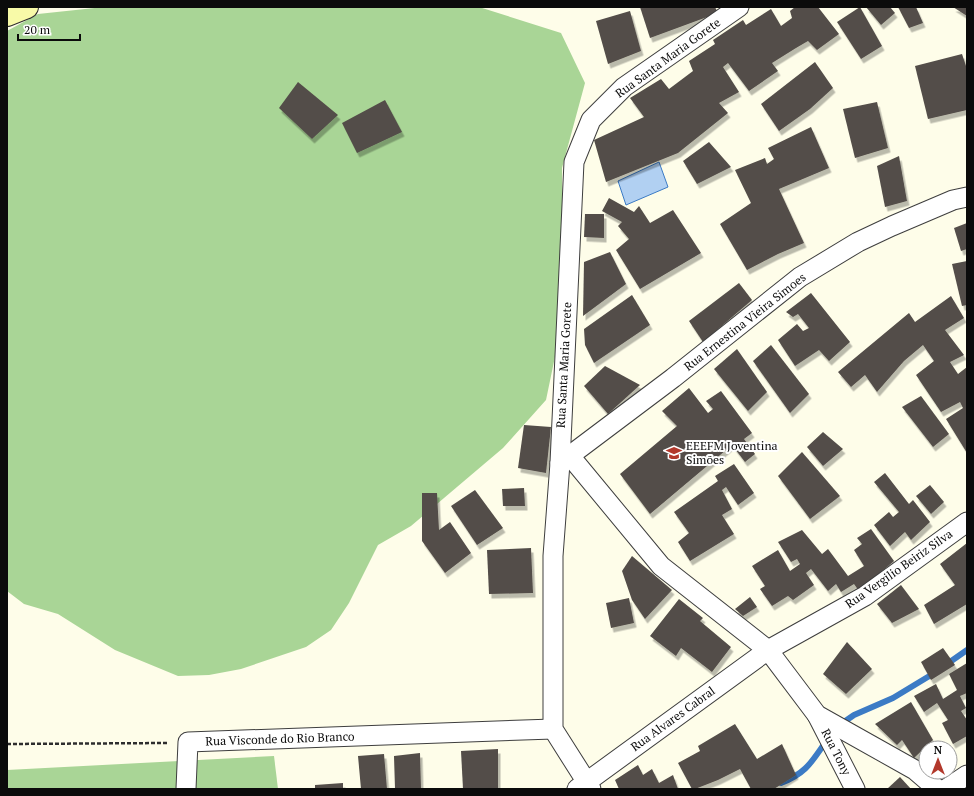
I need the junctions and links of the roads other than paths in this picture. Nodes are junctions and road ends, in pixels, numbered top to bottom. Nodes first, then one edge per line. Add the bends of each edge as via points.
1 (27, 7) edge
2 (739, 7) edge
3 (7, 15) edge
4 (967, 197) edge
5 (565, 460) junction
6 (967, 522) edge
7 (768, 650) junction
8 (817, 715) junction
9 (553, 729) junction
10 (967, 775) edge
11 (585, 787) edge
12 (186, 789) edge
13 (855, 789) edge
14 (937, 789) edge
15 (946, 789) edge

1 - 3 street
2 - 5 street, Rua Santa Maria Gorete via 624,87 591,120 574,162
4 - 5 street, Rua Ernestina Vieira Simoes via 953,200 858,242 800,277
5 - 7 street via 661,566
5 - 9 street, Rua Santa Maria Gorete via 553,556
6 - 7 street, Rua Vergilio Beiriz Silva via 865,596
7 - 8 street
7 - 11 street, Rua Alvares Cabral
8 - 13 street, Rua Tony
8 - 14 street via 916,770
9 - 11 street
9 - 12 street, Rua Visconde do Rio Branco via 188,742
10 - 15 street

